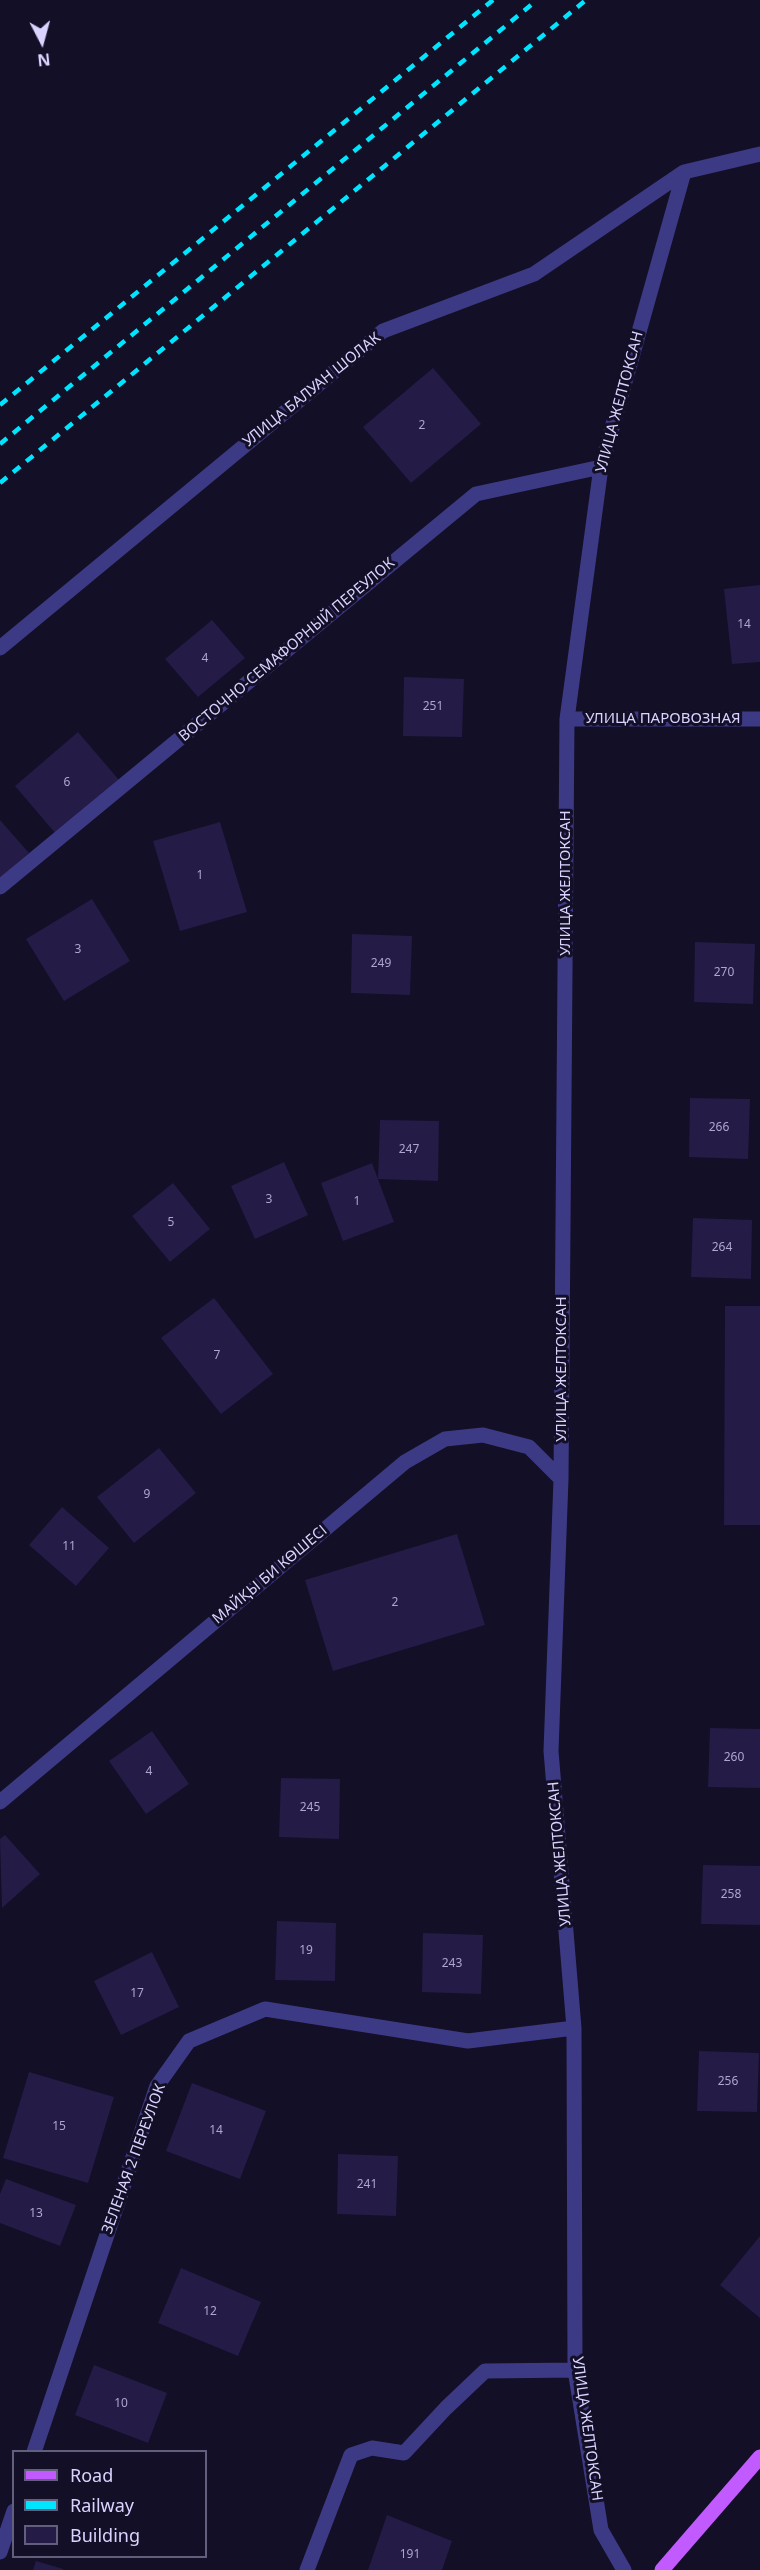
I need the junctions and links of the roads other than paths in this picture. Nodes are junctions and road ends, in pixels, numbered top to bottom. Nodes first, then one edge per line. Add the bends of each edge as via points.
1 (760, 154) edge
2 (684, 172) junction
3 (601, 467) junction
4 (0, 648) edge
5 (567, 719) junction
6 (760, 719) edge
7 (0, 887) edge
8 (561, 1479) junction
9 (0, 1802) edge
10 (574, 2028) junction
11 (576, 2370) junction
12 (34, 2450) edge
13 (760, 2457) edge
14 (12, 2517) edge
15 (0, 2552) edge
16 (307, 2570) edge
17 (624, 2570) edge
18 (662, 2570) edge

1 - 2 street, УЛИЦА БАЛУАН ШОЛАК
2 - 3 street, УЛИЦА ЖЕЛТОКСАН
2 - 4 street, УЛИЦА БАЛУАН ШОЛАК via 534,274 383,331
3 - 5 street, УЛИЦА ЖЕЛТОКСАН
3 - 7 street, ВОСТОЧНО-СЕМАФОРНЫЙ ПЕРЕУЛОК via 476,494
5 - 6 street, УЛИЦА ПАРОВОЗНАЯ
5 - 8 street, УЛИЦА ЖЕЛТОКСАН
8 - 9 street, МАЙҚЫ БИ КӨШЕСІ via 529,1448 483,1435 445,1439 405,1462
8 - 10 street, УЛИЦА ЖЕЛТОКСАН via 551,1751
10 - 11 street, УЛИЦА ЖЕЛТОКСАН
10 - 12 street, ЗЕЛЕНАЯ 2 ПЕРЕУЛОК via 468,2041 265,2009 189,2041 157,2085
11 - 16 street via 485,2371 404,2453 372,2448 351,2455
11 - 17 street, УЛИЦА ЖЕЛТОКСАН via 601,2530
13 - 18 main road
14 - 15 street

